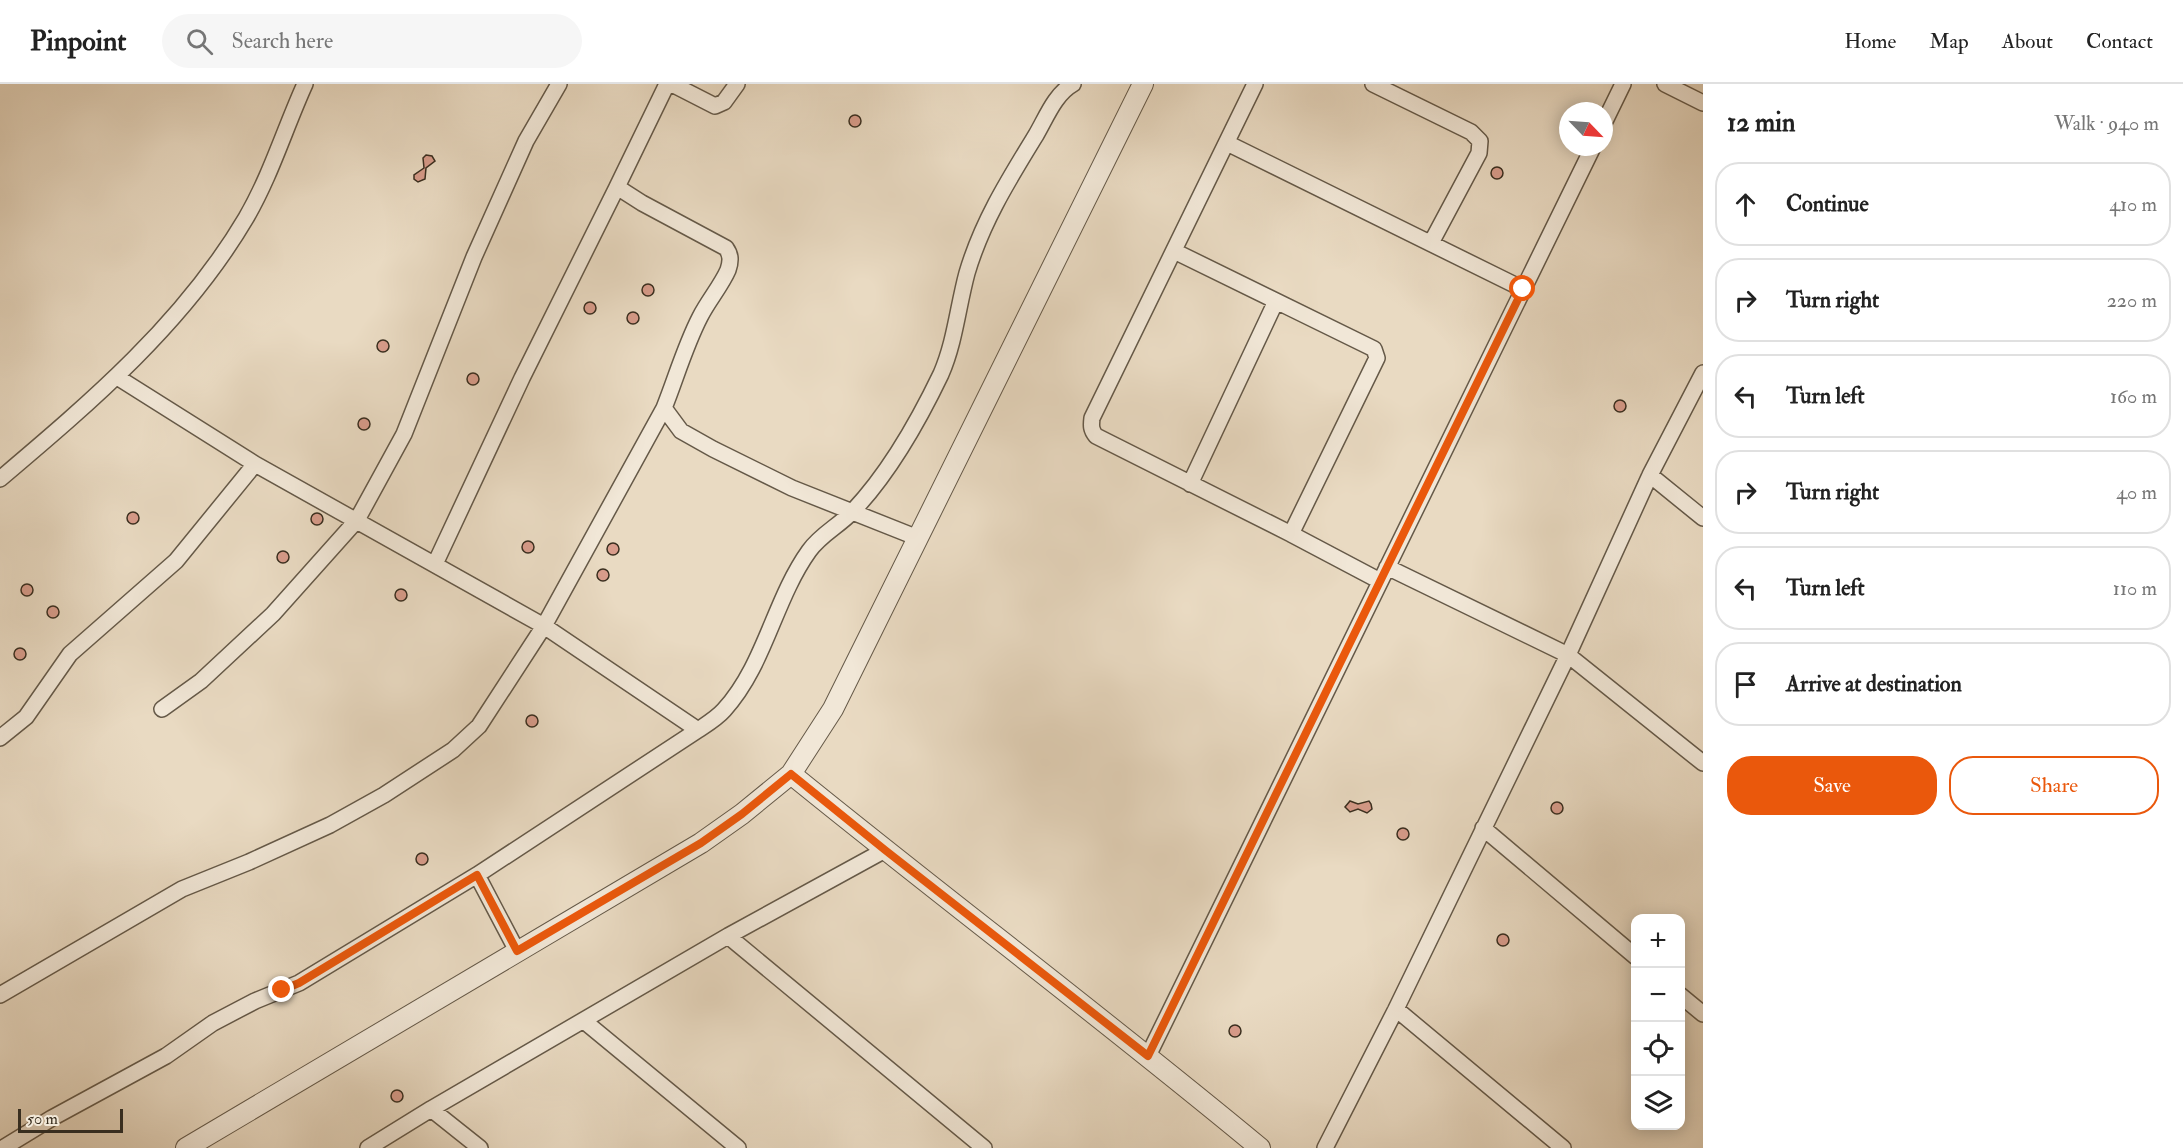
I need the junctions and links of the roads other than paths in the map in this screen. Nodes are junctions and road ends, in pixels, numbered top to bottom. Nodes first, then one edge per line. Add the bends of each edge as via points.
1 (305, 84) edge
2 (559, 84) edge
3 (667, 84) edge
4 (672, 84) edge
5 (737, 84) edge
6 (1073, 84) edge
7 (1143, 84) edge
8 (1255, 84) edge
9 (1373, 84) edge
10 (1623, 84) edge
11 (1665, 84) edge
12 (1703, 103) edge
13 (1613, 105) edge
14 (1227, 143) junction
15 (1589, 156) edge
16 (617, 187) junction
17 (1431, 243) junction
18 (1174, 251) junction
19 (1523, 289) junction
20 (1276, 301) junction
21 (1703, 373) edge
22 (117, 377) junction
23 (664, 408) junction
24 (255, 464) junction
25 (1650, 475) junction
26 (0, 479) edge
27 (1190, 484) junction
28 (851, 513) junction
29 (1703, 519) edge
30 (357, 520) junction
31 (1291, 534) junction
32 (918, 538) junction
33 (435, 564) junction
34 (1387, 567) junction
35 (1380, 581) junction
36 (544, 626) junction
37 (1568, 655) junction
38 (162, 710) dead end
39 (699, 730) junction
40 (0, 738) edge
41 (1703, 763) edge
42 (791, 774) junction
43 (1483, 828) junction
44 (885, 850) junction
45 (477, 875) junction
46 (728, 936) junction
47 (517, 951) junction
48 (1631, 954) edge
49 (0, 995) edge
50 (1685, 999) edge
51 (1396, 1009) junction
52 (1703, 1014) edge
53 (584, 1021) junction
54 (1148, 1056) junction
55 (431, 1109) junction
56 (3, 1148) edge
57 (186, 1148) edge
58 (368, 1148) edge
59 (480, 1148) edge
60 (738, 1148) edge
61 (984, 1148) edge
62 (1260, 1148) edge
63 (1325, 1148) edge
64 (1563, 1148) edge

1 - 22 street via 247,216 180,311
2 - 30 street via 526,141 474,257 404,434
3 - 16 street
4 - 5 street via 715,105 724,102
6 - 28 street via 1057,99 983,226 942,371 912,430 878,482
7 - 32 street
8 - 14 street
9 - 17 street via 1471,132 1480,141 1479,153
10 - 13 street
11 - 12 street
14 - 17 street
14 - 18 street
15 - 19 street
16 - 23 street via 729,253 728,271 700,316
16 - 33 street
17 - 19 street
18 - 20 street
18 - 27 street via 1091,430
19 - 34 street
20 - 27 street
20 - 31 street via 1377,353
21 - 25 street
22 - 24 street
22 - 26 street
23 - 28 street via 681,431 792,488
23 - 36 street
24 - 30 street
24 - 40 street via 176,561 70,654 26,717
25 - 29 street
25 - 37 street
27 - 31 street
28 - 32 street
28 - 39 street via 810,550 788,585 760,653 735,697
30 - 33 street
30 - 38 street via 266,621 201,681
31 - 35 street
32 - 42 street via 833,709
33 - 36 street
34 - 35 street
34 - 37 street
35 - 54 street
36 - 39 street
36 - 49 street via 479,726 446,755 330,825 182,889
37 - 41 street
37 - 43 street
39 - 45 street
42 - 44 street
42 - 47 street via 701,843
43 - 48 street
43 - 51 street
44 - 46 street
44 - 54 street
45 - 47 street
45 - 56 street via 299,983 213,1023 166,1056
46 - 53 street
46 - 61 street
47 - 57 street
50 - 52 street
51 - 63 street
51 - 64 street
53 - 55 street
53 - 60 street
54 - 62 street
55 - 58 street
55 - 59 street

